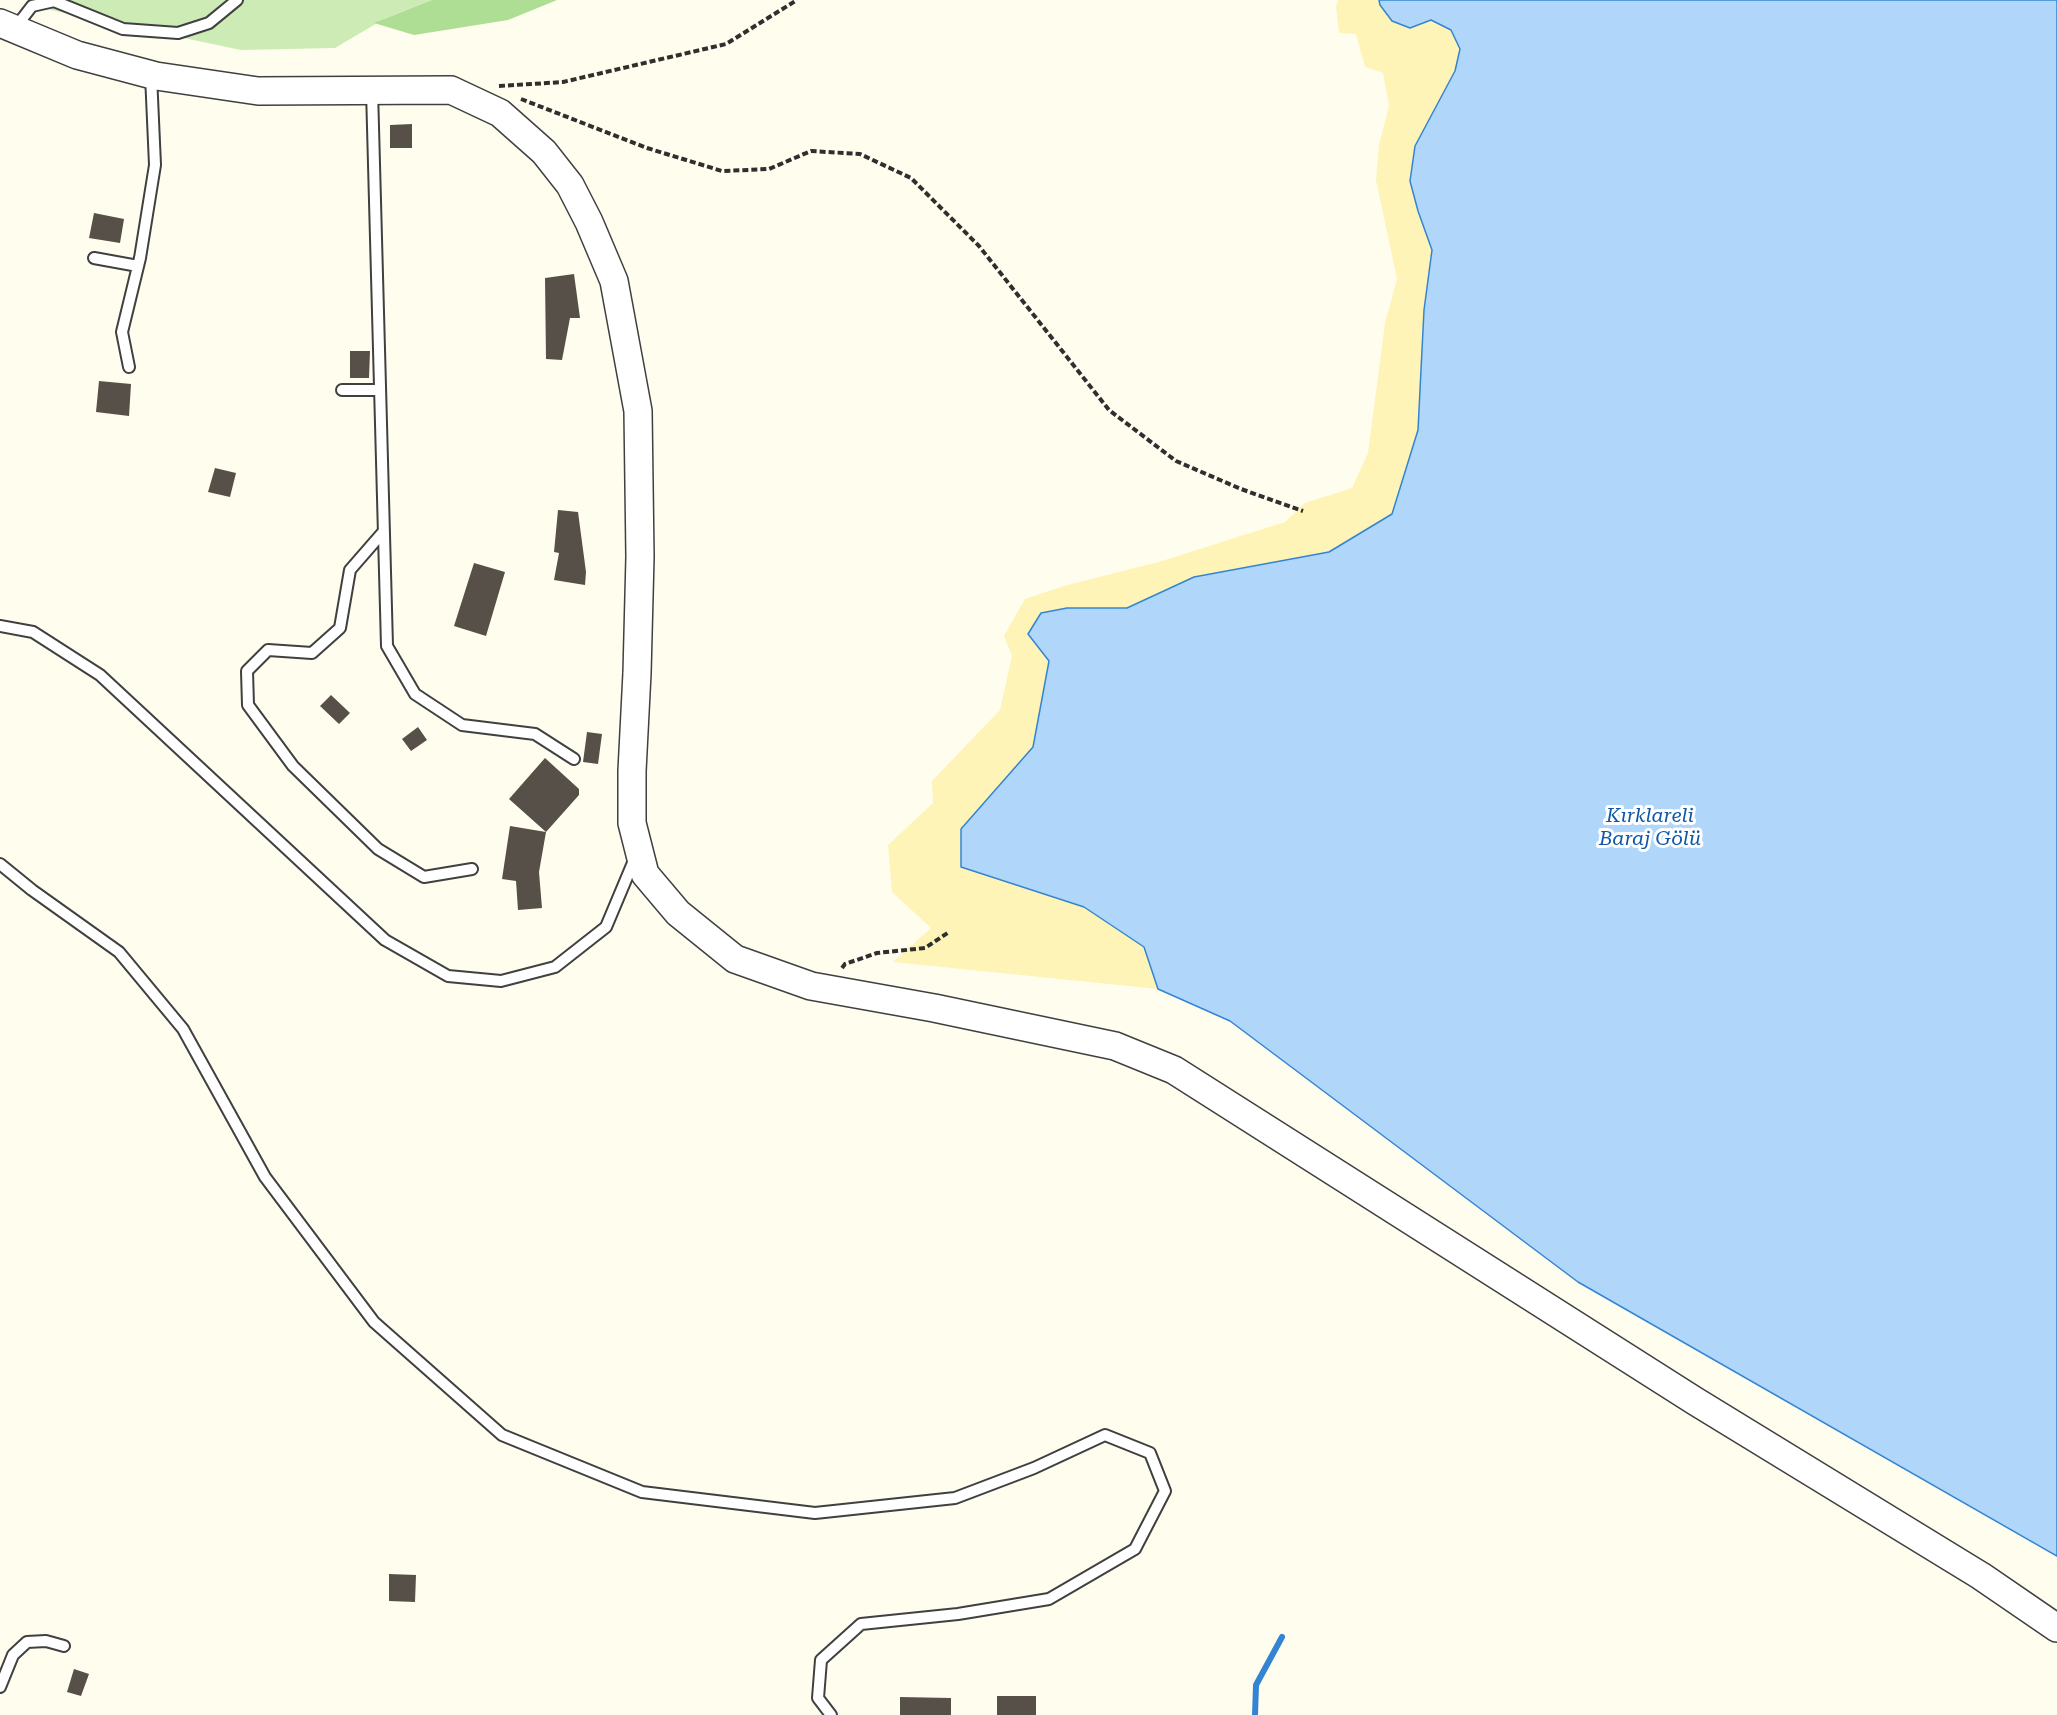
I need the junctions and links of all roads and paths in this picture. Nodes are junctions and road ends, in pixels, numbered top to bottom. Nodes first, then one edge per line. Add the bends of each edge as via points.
1 (237, 0) edge
2 (797, 0) edge
3 (7, 26) edge
4 (151, 75) junction
5 (372, 90) junction
6 (500, 91) dead end
7 (511, 95) dead end
8 (94, 258) dead end
9 (138, 266) junction
10 (129, 367) dead end
11 (342, 390) dead end
12 (380, 390) junction
13 (1303, 511) dead end
14 (384, 531) junction
15 (0, 626) edge
16 (574, 759) dead end
17 (639, 850) junction
18 (0, 864) edge
19 (472, 869) dead end
20 (949, 932) dead end
21 (822, 988) junction
22 (2057, 1628) edge
23 (64, 1646) dead end
24 (0, 1687) edge
25 (831, 1715) edge

1 - 3 lane via 209,23 178,33 123,29 54,1 32,6
2 - 6 path via 726,44 563,82 490,87
3 - 4 street via 77,55
4 - 5 street via 258,91
4 - 9 lane via 155,165
5 - 12 lane
5 - 17 street via 451,90 500,113 544,152 570,185 614,281 638,411 640,557 632,823
7 - 13 path via 647,148 722,171 769,170 811,151 860,154 911,178 979,246 1109,410 1176,461
8 - 9 lane
9 - 10 lane via 123,332
11 - 12 lane
12 - 14 lane
14 - 16 lane via 387,646 415,694 462,725 535,734
14 - 19 lane via 350,570 340,628 312,653 268,650 247,671 248,705 293,766 378,849 424,877
15 - 17 lane via 33,632 100,675 385,940 448,976 501,981 555,968 606,927
17 - 21 street via 645,874 678,913 735,959
18 - 25 lane via 119,952 183,1029 265,1177 374,1322 502,1435 642,1492 815,1513 955,1498 1105,1435 1150,1453 1165,1491 1135,1549 1049,1599 861,1624 821,1660 818,1698
20 - 21 path via 925,948 877,953 845,964
21 - 22 street via 1115,1046 1174,1070 1695,1401 1981,1576
23 - 24 lane via 46,1641 27,1642 14,1655

